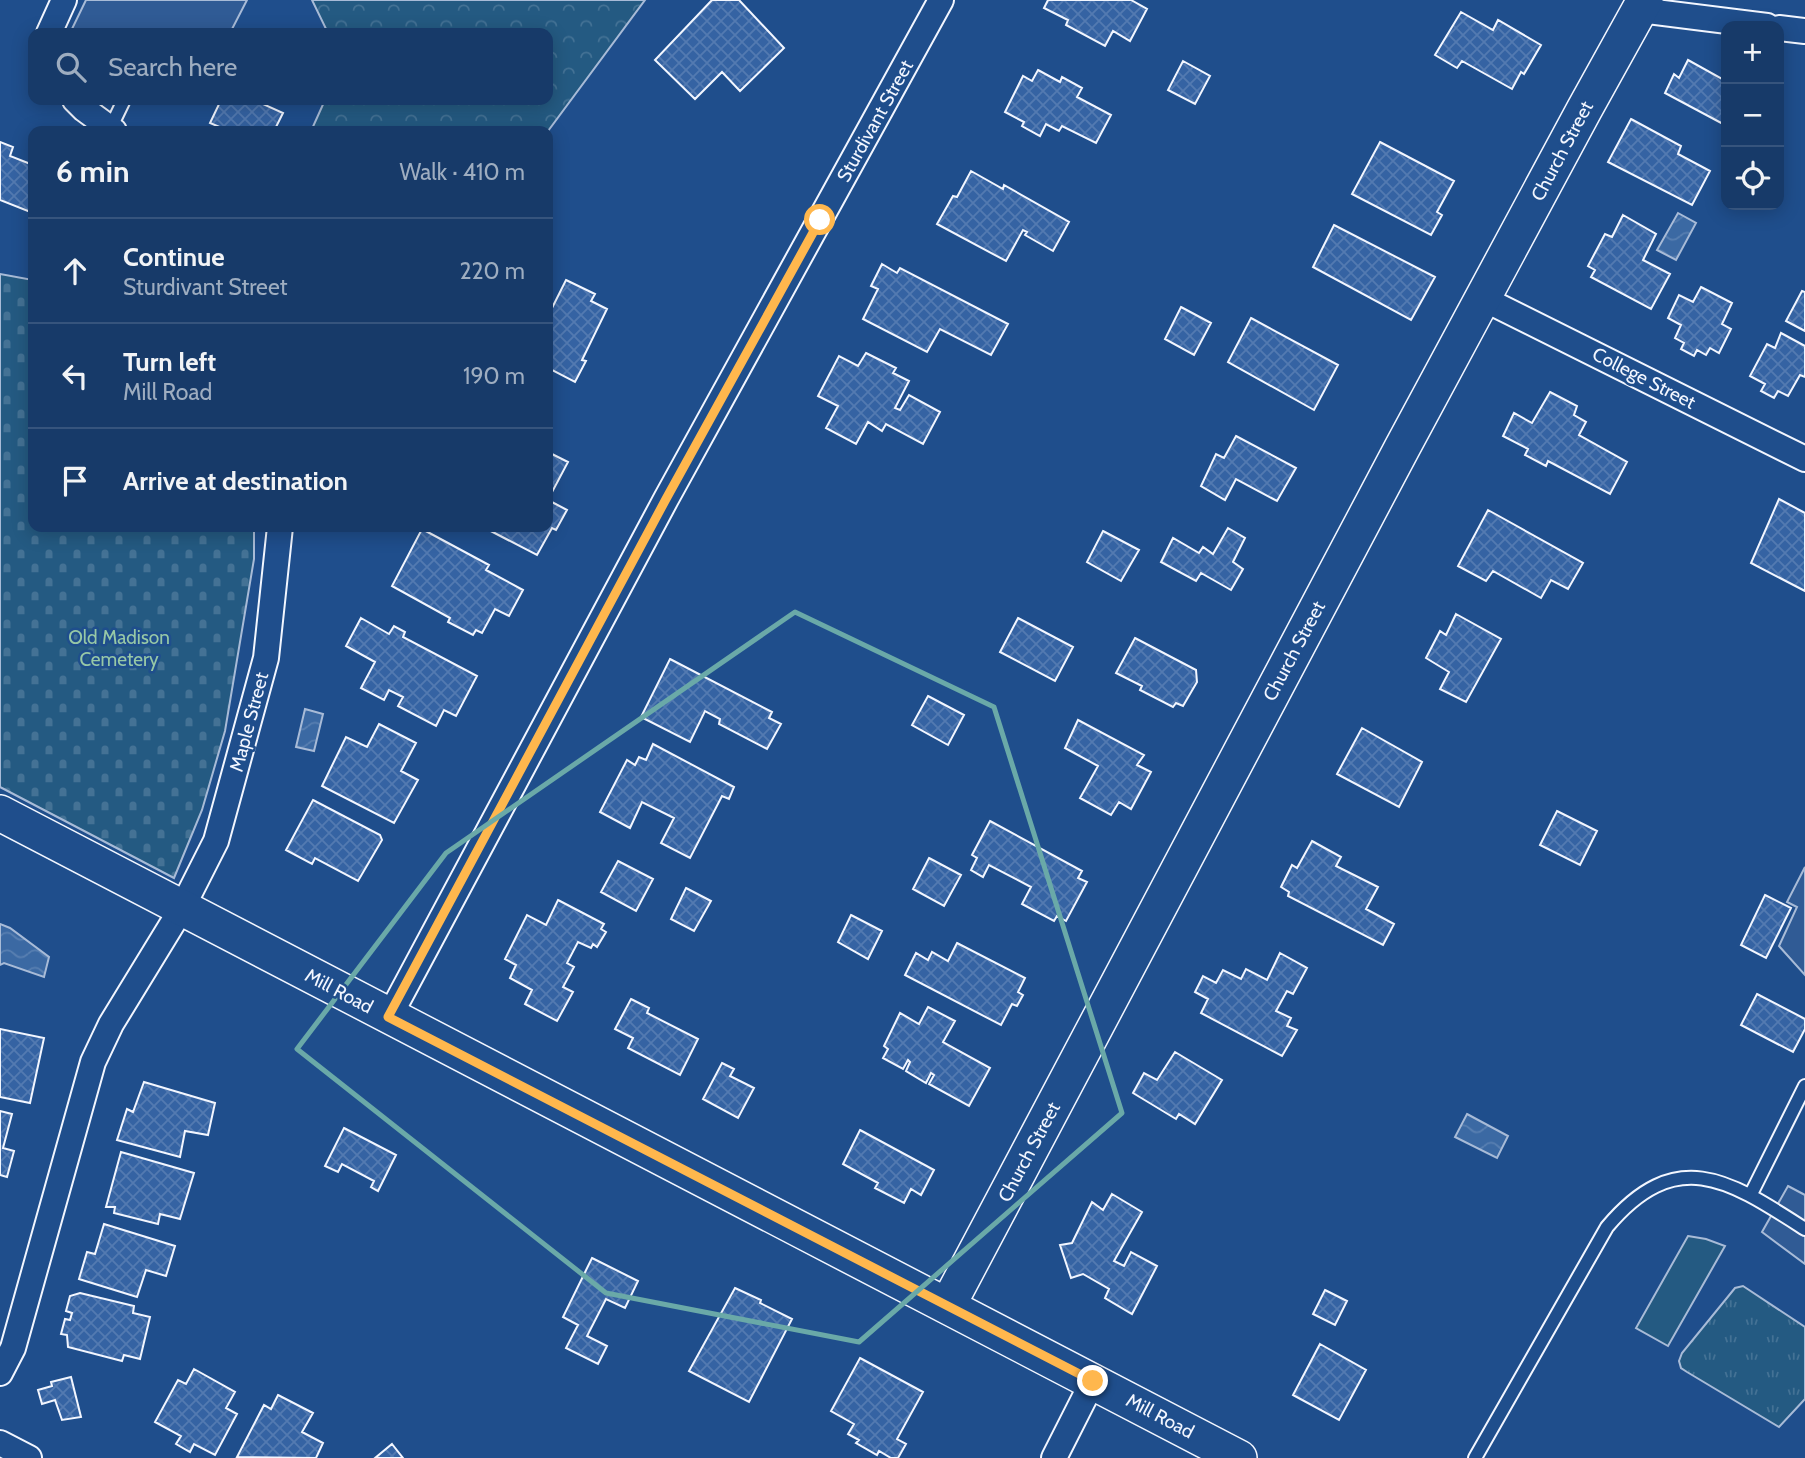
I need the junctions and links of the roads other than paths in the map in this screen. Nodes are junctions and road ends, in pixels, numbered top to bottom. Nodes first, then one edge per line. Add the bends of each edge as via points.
1 (64, 0) edge
2 (942, 0) edge
3 (1643, 5) edge
4 (1737, 21) edge
5 (51, 28) edge
6 (1784, 29) edge
7 (1805, 31) edge
8 (80, 105) edge
9 (122, 105) edge
10 (107, 126) edge
11 (114, 126) edge
12 (1482, 298) junction
13 (1805, 459) edge
14 (280, 532) edge
15 (0, 813) edge
16 (182, 908) junction
17 (388, 1017) junction
18 (1805, 1086) edge
19 (1751, 1194) junction
20 (1805, 1229) edge
21 (948, 1305) junction
22 (0, 1373) edge
23 (1093, 1381) junction
24 (0, 1443) edge
25 (29, 1458) edge
26 (1054, 1458) edge
27 (1239, 1458) edge
28 (1475, 1458) edge

1 - 5 street
2 - 17 street, Sturdivant Street
3 - 4 street
3 - 12 street, Church Street
6 - 7 street
8 - 10 street
9 - 11 lane
12 - 13 street, College Street
12 - 21 street, Church Street
14 - 16 street, Maple Street via 263,670 216,841
15 - 16 street, Mill Road
16 - 17 street, Mill Road
16 - 22 street, Maple Street via 93,1062 13,1348
17 - 21 street, Mill Road
18 - 19 lane
19 - 20 lane
19 - 28 lane via 1712,1178 1677,1177 1646,1190 1625,1206 1607,1227
21 - 23 street, Mill Road
23 - 26 street
23 - 27 street, Mill Road
24 - 25 street

